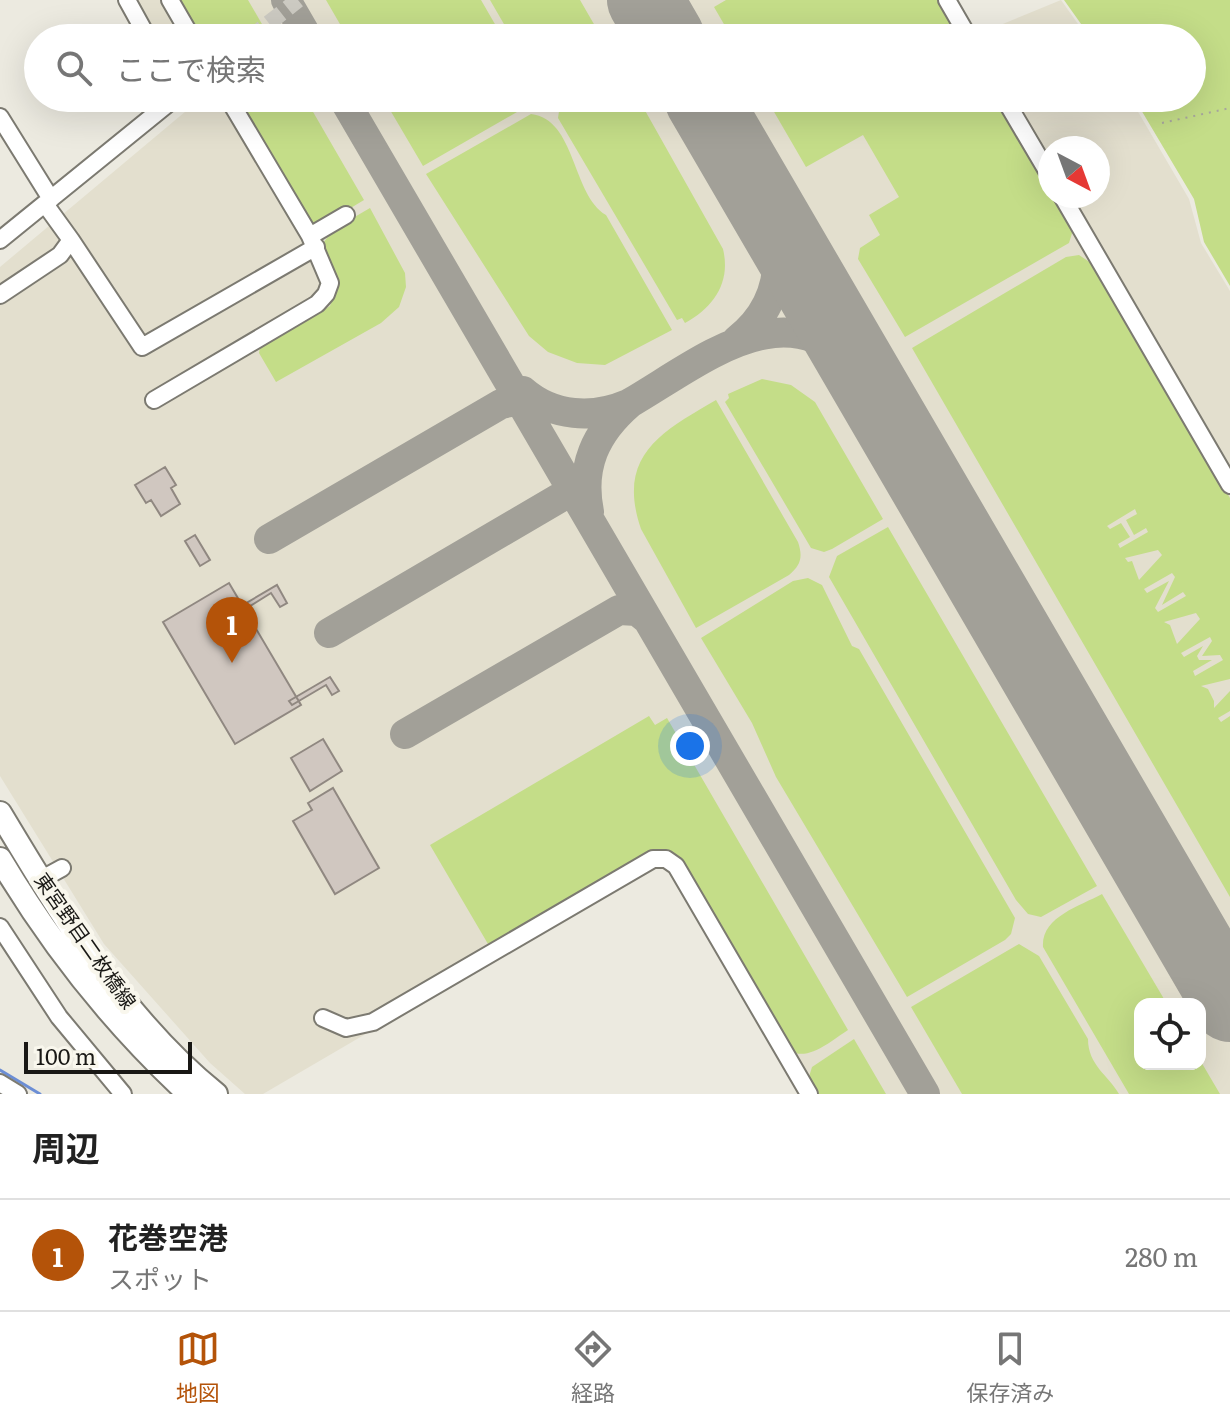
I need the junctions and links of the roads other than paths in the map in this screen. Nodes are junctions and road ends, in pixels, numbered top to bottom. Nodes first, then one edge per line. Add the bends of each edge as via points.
1 (127, 0) edge
2 (170, 0) edge
3 (947, 0) edge
4 (140, 24) edge
5 (184, 24) edge
6 (961, 24) edge
7 (158, 112) edge
8 (236, 112) edge
9 (1012, 112) edge
10 (0, 117) edge
11 (1038, 156) edge
12 (48, 201) junction
13 (1069, 208) edge
14 (346, 215) dead end
15 (0, 240) edge
16 (71, 240) junction
17 (313, 242) junction
18 (0, 295) edge
19 (154, 400) dead end
20 (1230, 485) edge
21 (0, 813) edge
22 (0, 859) edge
23 (62, 868) dead end
24 (40, 880) junction
25 (0, 927) edge
26 (323, 1018) dead end
27 (0, 1083) edge
28 (18, 1094) edge
29 (123, 1094) edge
30 (189, 1094) edge
31 (216, 1094) edge
32 (809, 1094) edge

1 - 4 street
2 - 5 street
3 - 6 street
7 - 12 street
8 - 17 street
9 - 11 street
10 - 12 street
12 - 15 street
12 - 16 street
13 - 20 street
14 - 17 street
16 - 17 street via 142,347
16 - 18 street via 60,255
17 - 19 street via 330,283 317,304
21 - 24 main road, 東宮野目二枚橋線
22 - 30 main road, 東宮野目二枚橋線 via 87,988 126,1035
23 - 24 street
24 - 31 main road, 東宮野目二枚橋線 via 107,978
25 - 29 street via 59,1017
26 - 32 street via 346,1028 373,1022 653,859 666,859 676,866
27 - 28 street

